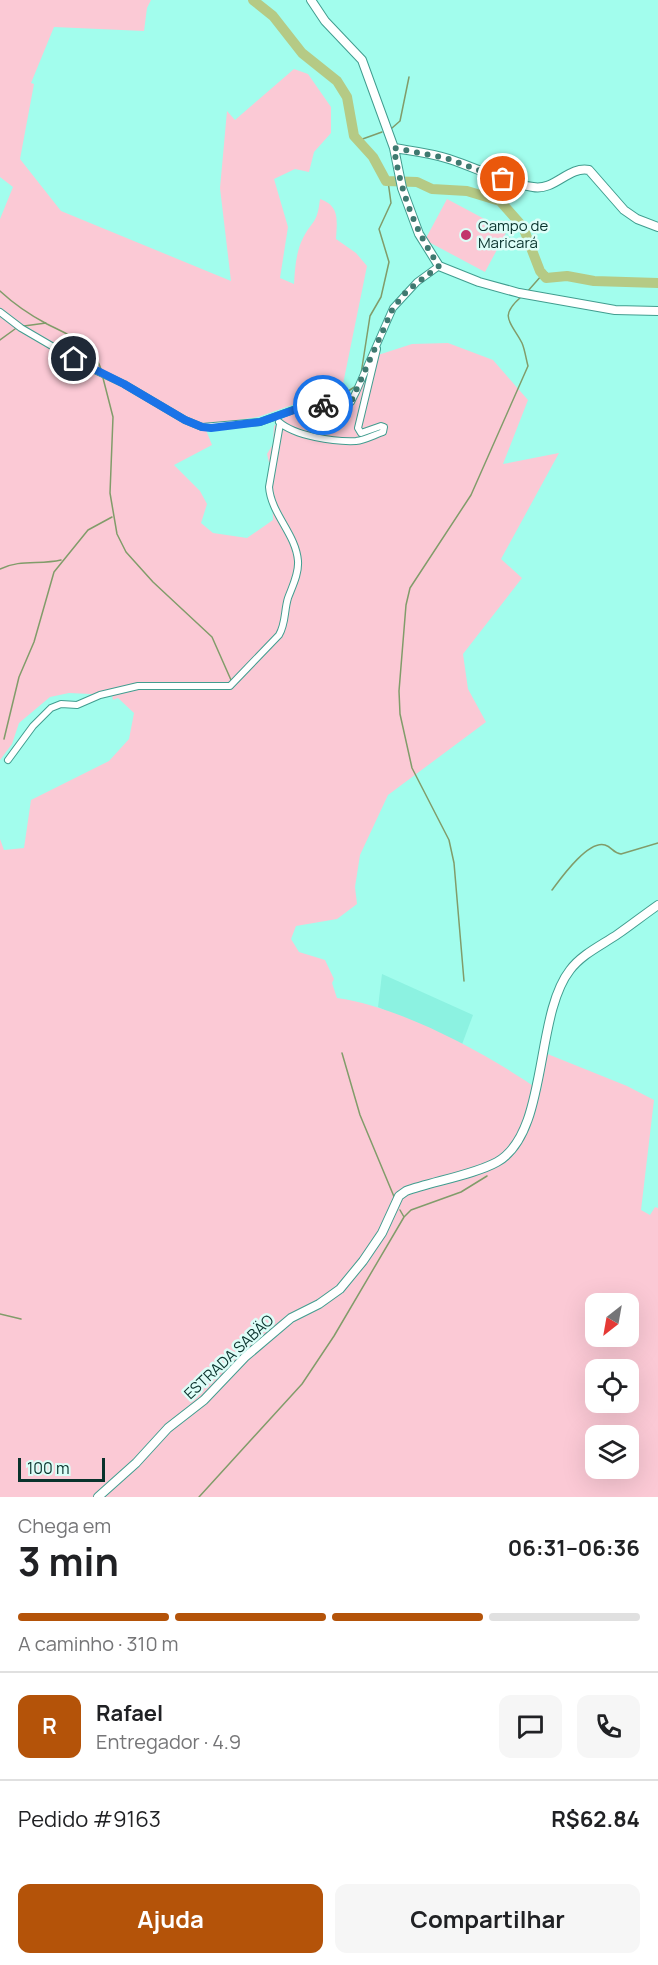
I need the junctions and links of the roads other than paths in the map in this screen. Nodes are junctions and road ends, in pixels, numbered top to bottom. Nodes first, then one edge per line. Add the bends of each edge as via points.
1 (311, 0) edge
2 (394, 148) junction
3 (658, 227) edge
4 (439, 266) junction
5 (658, 311) edge
6 (0, 312) edge
7 (378, 343) junction
8 (277, 417) junction
9 (280, 424) junction
10 (8, 760) dead end
11 (658, 904) edge
12 (98, 1497) edge

1 - 2 street via 362,60
2 - 3 street via 446,158 532,187 549,186 576,171 586,170 596,175 624,210
2 - 4 street via 397,171 419,234
4 - 5 street via 519,293 615,310
4 - 7 street via 398,302
6 - 8 street via 32,335 185,420 211,428
7 - 8 street via 347,405 310,404
7 - 9 street via 358,428 361,433 381,426 384,431 358,441 295,431
8 - 9 street
9 - 10 street via 269,496 294,545 298,562 284,627 279,634 230,686 138,686 76,705 51,708
11 - 12 street, ESTRADA SABÄO via 570,969 559,989 526,1129 512,1148 498,1162 399,1196 382,1233 340,1289 291,1318 244,1357 204,1400 168,1428

